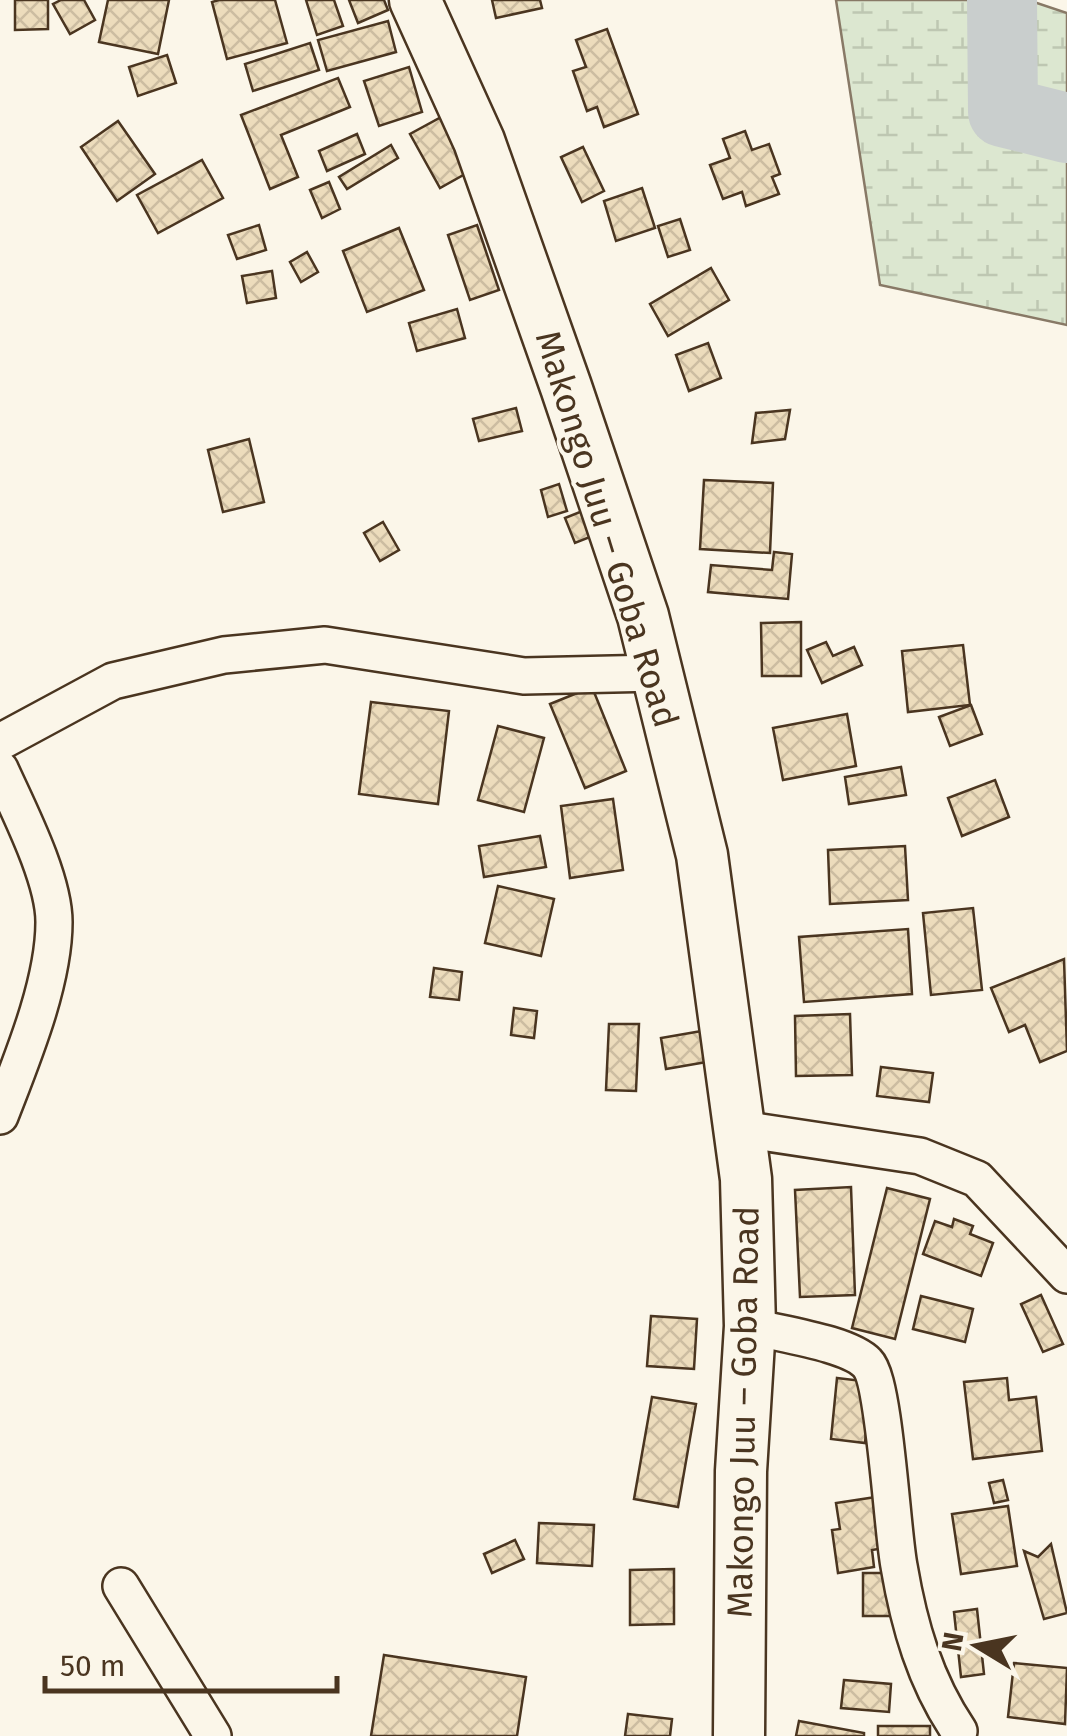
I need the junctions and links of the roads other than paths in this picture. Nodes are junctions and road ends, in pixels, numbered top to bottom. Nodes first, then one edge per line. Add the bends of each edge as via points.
1 (415, 0) edge
2 (657, 673) junction
3 (0, 742) edge
4 (0, 769) edge
5 (0, 1116) edge
6 (741, 1129) junction
7 (1067, 1274) edge
8 (750, 1326) junction
9 (120, 1586) dead end
10 (959, 1731) dead end
11 (213, 1736) edge
12 (739, 1736) edge

1 - 2 street, Makongo Juu – Goba Road via 478,141 572,404
2 - 3 street via 524,676 325,645 224,656 113,681
2 - 6 street, Makongo Juu – Goba Road via 702,855
4 - 5 street via 34,843 54,920 36,1021
6 - 7 street via 920,1156 977,1179
6 - 8 street, Makongo Juu – Goba Road
8 - 10 street via 857,1354 876,1373 886,1486 915,1637 934,1694
8 - 12 street, Makongo Juu – Goba Road via 741,1470
9 - 11 street

